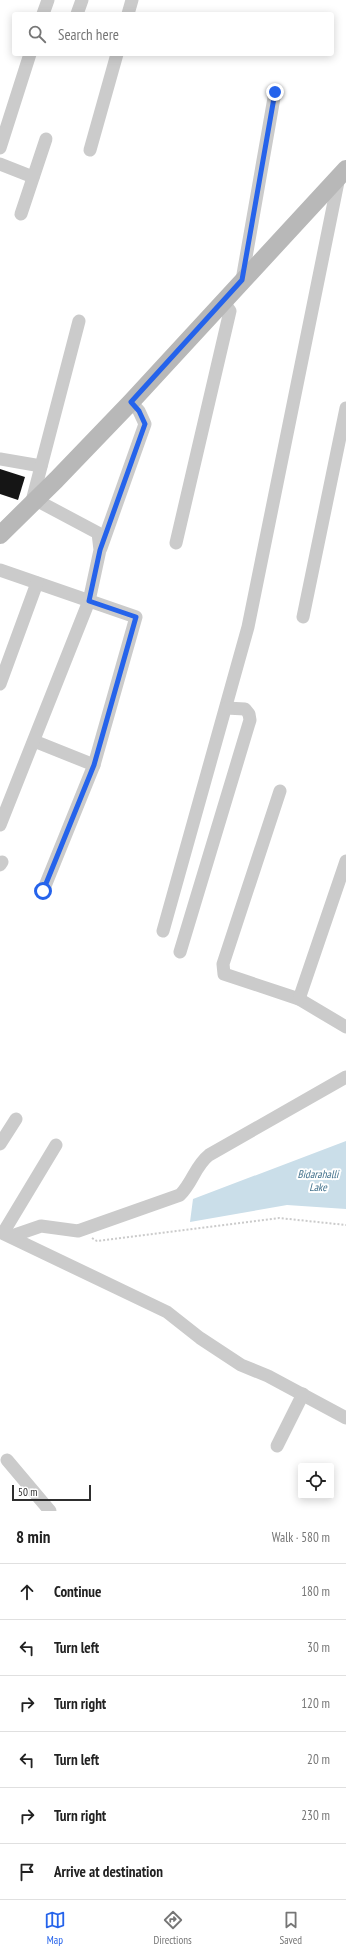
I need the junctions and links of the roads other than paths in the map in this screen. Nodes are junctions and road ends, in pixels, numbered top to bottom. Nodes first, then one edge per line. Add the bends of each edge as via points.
1 (48, 0) edge
2 (82, 0) edge
3 (132, 0) edge
4 (44, 12) edge
5 (78, 12) edge
6 (129, 12) edge
7 (29, 56) edge
8 (115, 56) edge
9 (275, 92) dead end
10 (46, 139) dead end
11 (0, 148) edge
12 (90, 150) dead end
13 (0, 164) edge
14 (342, 173) edge
15 (33, 177) junction
16 (21, 214) dead end
17 (242, 280) junction
18 (223, 301) junction
19 (79, 321) dead end
20 (131, 402) junction
21 (346, 408) edge
22 (0, 458) edge
23 (41, 466) junction
24 (34, 502) junction
25 (0, 535) edge
26 (176, 544) dead end
27 (100, 550) junction
28 (0, 570) edge
29 (37, 583) junction
30 (89, 601) junction
31 (303, 617) dead end
32 (0, 684) edge
33 (226, 708) junction
34 (34, 741) junction
35 (94, 765) junction
36 (280, 790) dead end
37 (0, 825) edge
38 (346, 861) edge
39 (43, 891) dead end
40 (163, 931) dead end
41 (180, 952) dead end
42 (299, 999) junction
43 (346, 1026) edge
44 (346, 1077) edge
45 (16, 1119) dead end
46 (0, 1144) edge
47 (56, 1145) dead end
48 (5, 1234) edge
49 (303, 1394) junction
50 (346, 1418) edge
51 (277, 1446) dead end
52 (7, 1460) dead end
53 (50, 1511) edge

1 - 4 street
2 - 5 street
3 - 6 street
7 - 11 street
8 - 12 street
9 - 17 street
10 - 15 street
13 - 15 street
14 - 17 main road
14 - 33 street via 249,620
15 - 16 street
17 - 18 main road
18 - 20 main road
18 - 26 street via 230,311
19 - 23 street
20 - 24 main road
20 - 27 street via 145,424
21 - 31 street
22 - 23 street
23 - 24 street
24 - 25 main road
24 - 27 street via 98,533
27 - 30 street
28 - 29 street
29 - 30 street
29 - 32 street
30 - 34 street
30 - 35 street via 136,617
33 - 40 street
33 - 41 street via 245,709 250,720
34 - 35 street
34 - 37 street
35 - 39 street
36 - 42 street via 223,964 224,974
38 - 42 street
42 - 43 street
44 - 48 street via 209,1154 196,1168 190,1183 180,1194 78,1231 41,1226
45 - 46 street
47 - 48 street
48 - 49 street via 167,1312 240,1365
49 - 50 street
49 - 51 street
52 - 53 street

